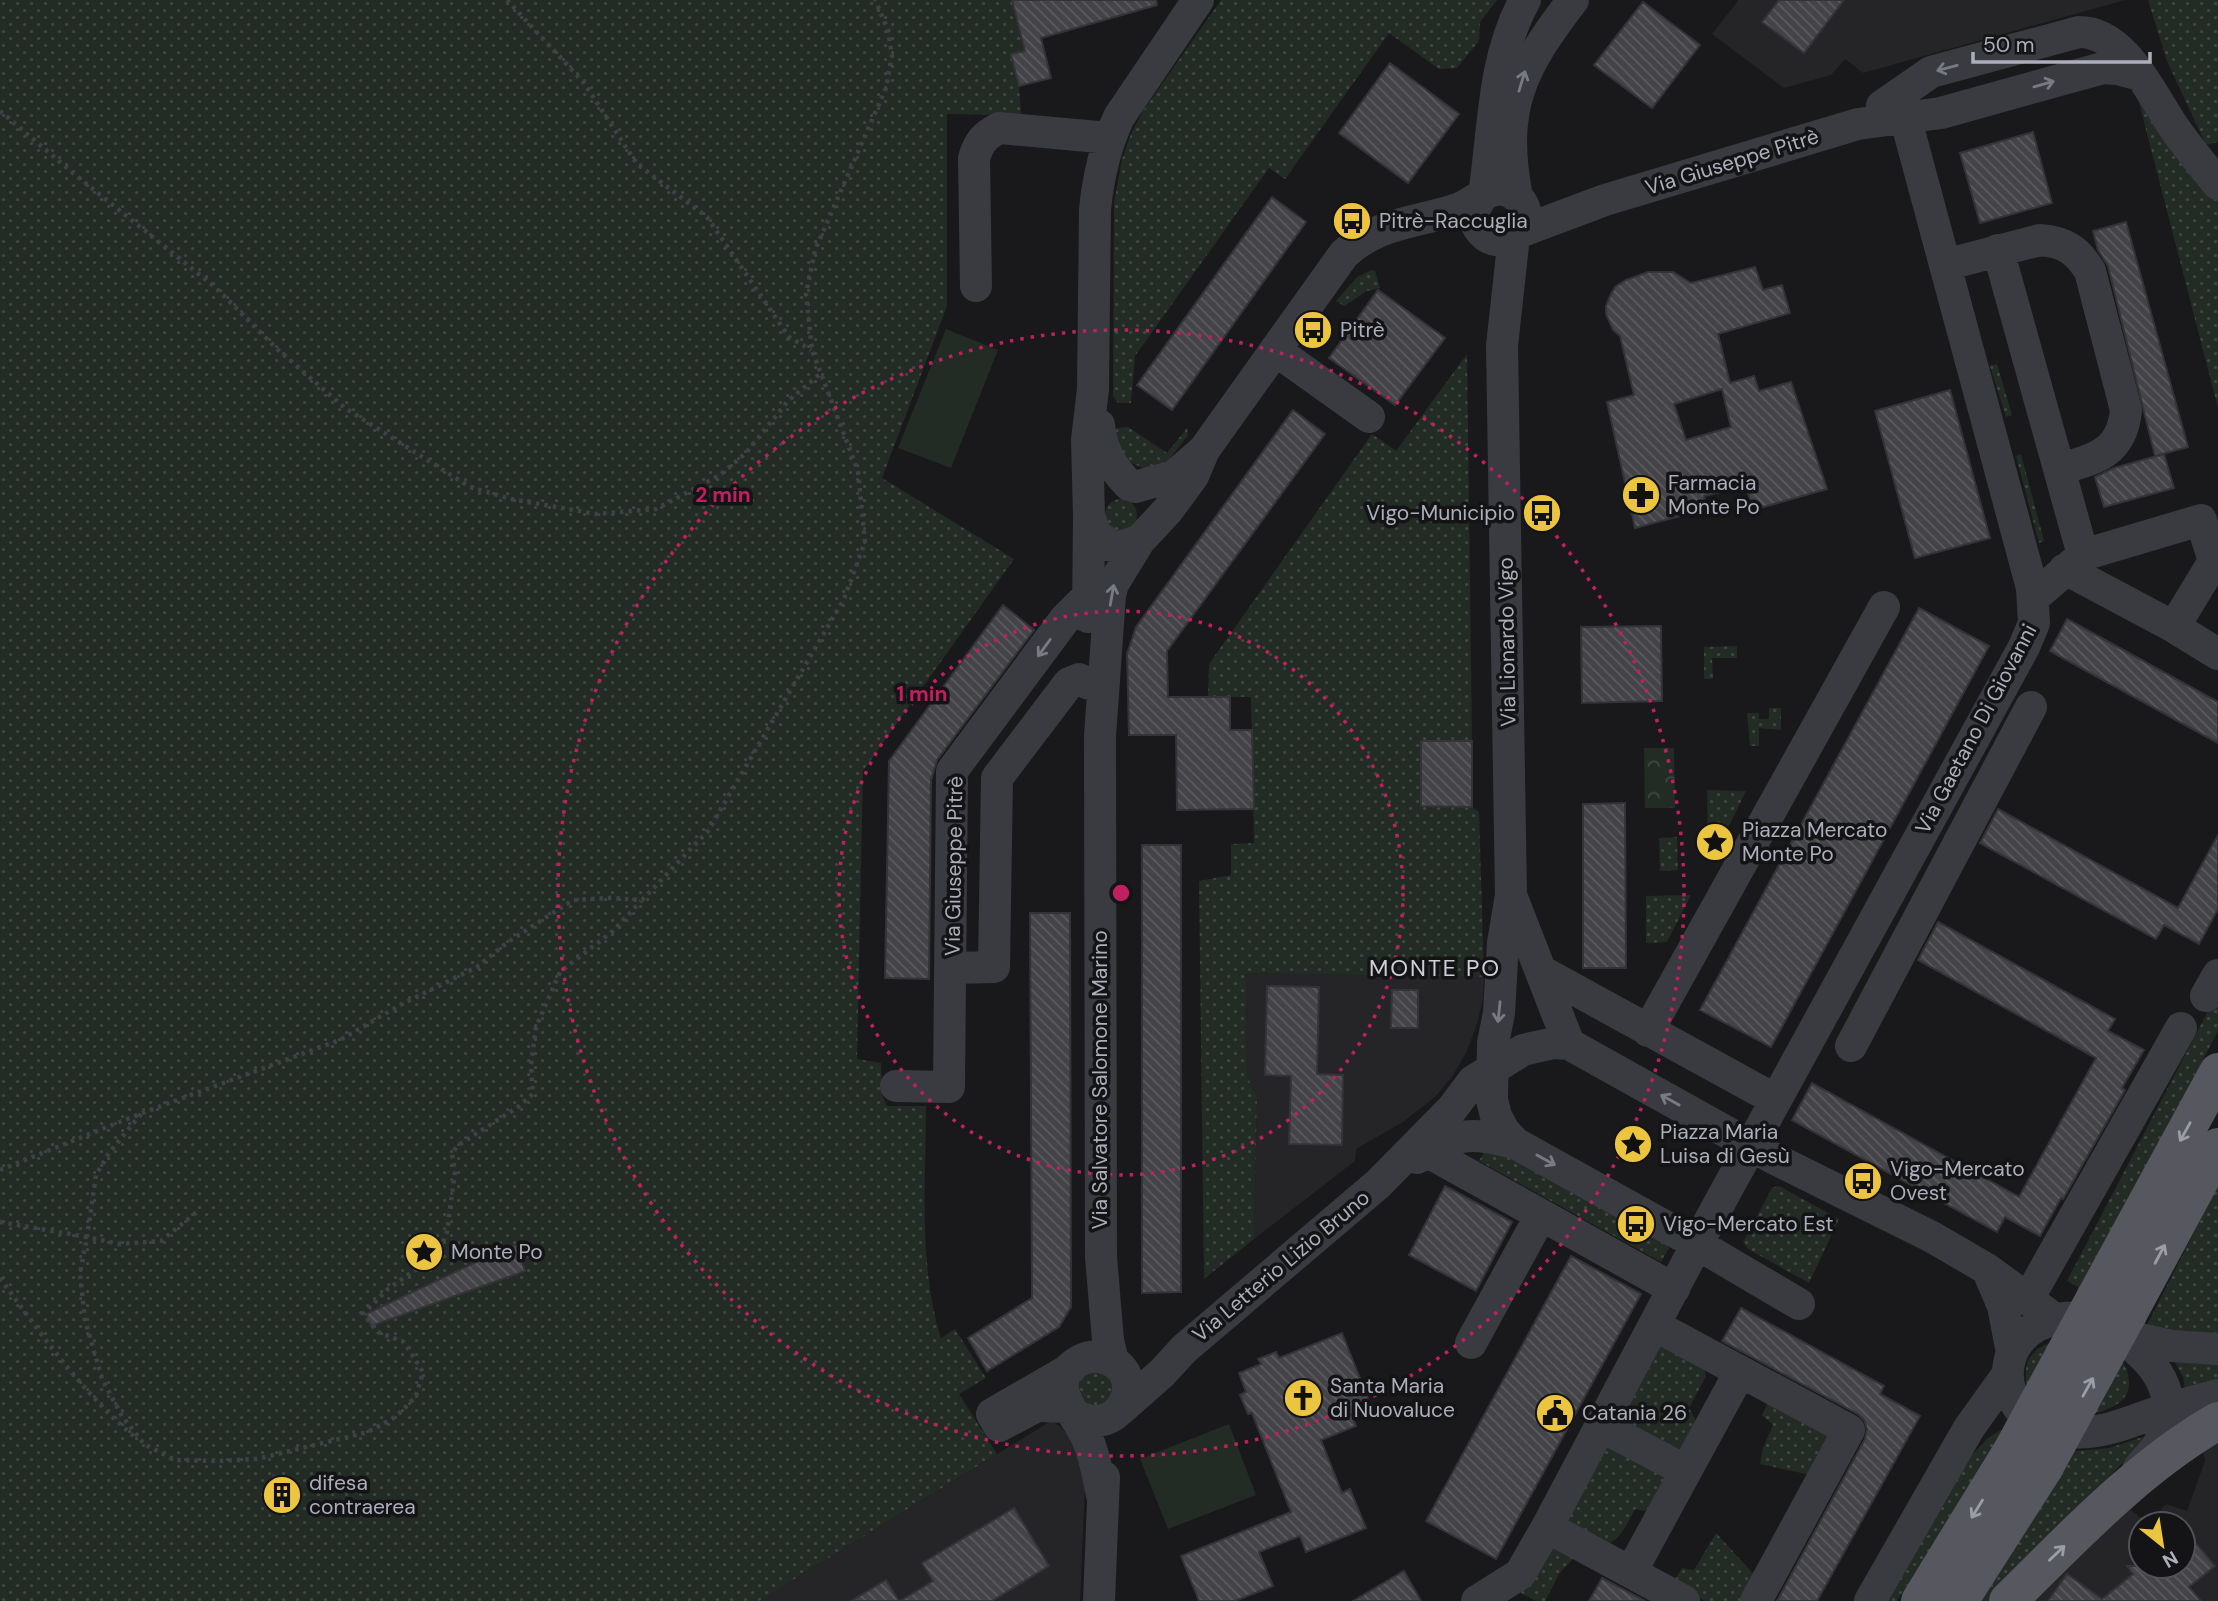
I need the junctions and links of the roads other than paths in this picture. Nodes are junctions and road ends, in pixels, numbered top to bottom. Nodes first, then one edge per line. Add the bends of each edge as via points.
1 (1198, 0) edge
2 (1525, 0) edge
3 (1573, 0) edge
4 (2079, 32) junction
5 (2090, 71) junction
6 (2140, 75) junction
7 (1903, 106) junction
8 (1109, 138) junction
9 (2218, 184) edge
10 (1482, 197) junction
11 (1518, 198) junction
12 (1605, 200) junction
13 (1499, 234) junction
14 (1998, 250) junction
15 (1945, 265) junction
16 (1329, 276) junction
17 (976, 286) dead end
18 (1275, 350) junction
19 (1093, 389) junction
20 (1369, 417) dead end
21 (1204, 450) junction
22 (2059, 469) junction
23 (1132, 486) junction
24 (1089, 512) junction
25 (1145, 535) junction
26 (2074, 562) junction
27 (2216, 562) edge
28 (1088, 596) junction
29 (2033, 598) junction
30 (1884, 607) dead end
31 (2174, 627) junction
32 (2218, 654) edge
33 (1089, 684) junction
34 (2031, 707) dead end
35 (998, 710) junction
36 (1030, 733) junction
37 (1100, 736) junction
38 (952, 771) junction
39 (997, 778) junction
40 (1511, 895) junction
41 (952, 920) junction
42 (995, 921) junction
43 (951, 968) junction
44 (1541, 971) junction
45 (2181, 1028) dead end
46 (1648, 1031) junction
47 (1569, 1044) junction
48 (1851, 1046) dead end
49 (1494, 1068) junction
50 (2218, 1072) edge
51 (896, 1086) dead end
52 (1776, 1100) junction
53 (1515, 1143) junction
54 (1751, 1146) junction
55 (2218, 1147) edge
56 (1428, 1152) junction
57 (1378, 1184) junction
58 (1541, 1214) junction
59 (1697, 1244) junction
60 (1101, 1257) junction
61 (1987, 1269) junction
62 (1674, 1289) junction
63 (2028, 1299) junction
64 (1799, 1304) dead end
65 (2056, 1320) junction
66 (1654, 1325) junction
67 (2122, 1325) junction
68 (1471, 1343) dead end
69 (1184, 1349) junction
70 (2218, 1349) edge
71 (1116, 1364) junction
72 (2010, 1364) junction
73 (1073, 1366) junction
74 (1740, 1371) junction
75 (2218, 1395) edge
76 (2017, 1406) junction
77 (2168, 1409) junction
78 (1071, 1411) junction
79 (1119, 1412) junction
80 (2218, 1421) edge
81 (1601, 1426) junction
82 (2113, 1427) junction
83 (1969, 1428) junction
84 (2028, 1460) junction
85 (1686, 1471) junction
86 (1102, 1495) junction
87 (2109, 1502) junction
88 (1547, 1527) junction
89 (1631, 1572) junction
90 (1099, 1601) edge
91 (1477, 1601) edge
92 (1684, 1601) edge
93 (1756, 1601) edge
94 (1870, 1601) edge
95 (1920, 1601) edge
96 (1959, 1601) edge
97 (2008, 1601) edge

1 - 8 street via 1132,95
2 - 10 street via 1501,65
11 -> 3 street via 1510,147 1520,83 1534,54
4 - 5 street via 2097,49
4 - 6 street via 2093,32 2109,41
4 -> 7 street via 1931,72
5 - 6 street, Via Giuseppe Pitrè via 2118,69
7 -> 5 street, Via Giuseppe Pitrè via 1941,113
6 - 9 street
7 - 12 street, Via Giuseppe Pitrè via 1858,124
7 - 15 street, Via Gaetano Di Giovanni
8 - 17 street via 999,128 985,136 974,158
8 - 19 street via 1094,210
10 - 11 street via 1498,190
10 - 13 street via 1474,218
10 - 16 street via 1371,233 1344,254
11 - 12 street
11 - 13 street via 1525,218
12 - 13 street
13 - 16 street via 1440,233 1395,244
13 - 40 street, Via Lionardo Vigo
14 - 15 street
14 - 22 street
14 - 22 street via 2055,241 2081,256 2090,271 2126,410 2125,422 2120,436 2103,455
15 - 29 street, Via Gaetano Di Giovanni
16 - 18 street
18 - 20 street
18 - 21 street
19 - 23 street via 1105,453 1111,466
19 - 24 street via 1087,440
21 - 23 street via 1174,476
21 - 25 street via 1193,476
22 - 26 street
23 - 24 street via 1105,488
23 - 25 street via 1149,500 1152,510
24 - 25 street via 1096,535 1112,546 1122,547
24 - 28 street
37 -> 25 street via 1110,595
26 - 27 street via 2202,520
26 - 29 street
26 - 31 street
27 - 31 street
28 - 33 street
28 -> 35 street, Via Giuseppe Pitrè via 1065,619
29 - 52 street, Via Gaetano Di Giovanni via 2034,622 2024,647
30 - 46 street
31 - 32 street
33 - 36 street via 1069,683
33 - 37 street
34 - 48 street
35 - 36 street
35 - 38 street, Via Giuseppe Pitrè
36 - 39 street
37 - 60 street, Via Salvatore Salomone Marino
38 - 39 street
38 - 41 street, Via Giuseppe Pitrè
39 - 42 street
40 - 44 street
40 -> 49 street
41 - 42 street
41 - 43 street, Via Giuseppe Pitrè
42 - 43 street via 994,967
43 - 51 street, Via Giuseppe Pitrè via 949,1087
44 - 46 street
44 - 47 street
45 - 63 street
46 - 52 street
47 - 49 street via 1523,1050
54 -> 47 street
49 - 53 street via 1496,1116
49 - 57 street via 1474,1082
50 -> 67 main road
52 - 54 street, Via Gaetano Di Giovanni
53 - 56 street via 1472,1134
53 -> 59 street
54 - 59 street, Via Gaetano Di Giovanni
54 - 61 street
67 -> 55 main road
56 - 57 street
56 - 58 street
57 - 69 street, Via Letterio Lizio Bruno
58 - 62 street
58 - 68 street
59 - 62 street, Via Gaetano Di Giovanni
59 - 64 street
60 - 71 street via 1108,1340
60 - 73 street via 1091,1332
61 - 63 street
61 - 72 street via 2003,1306
62 - 66 street, Via Gaetano Di Giovanni
63 - 65 street
65 - 67 street
65 - 72 street via 2030,1331
66 - 74 street
66 - 81 street, Via Gaetano Di Giovanni
67 - 70 street via 2172,1346
67 - 77 street via 2161,1377
67 - 82 street via 2148,1374 2145,1396 2133,1415
67 - 84 main road, bridge
69 - 71 street via 1150,1367
69 - 79 street
71 - 73 street via 1090,1357
71 - 79 street via 1127,1382
72 - 76 street via 2008,1386
72 - 83 street
73 - 78 street via 1063,1383
73 - 78 street via 992,1414 999,1426 1037,1406
74 - 85 street
74 - 93 street via 1849,1430
75 - 77 street
76 - 82 street via 2034,1421 2056,1429 2079,1433
76 - 83 street
77 - 82 street
77 - 87 street via 2158,1446
78 - 79 street via 1091,1422
78 - 86 street via 1097,1467
79 - 86 street via 1107,1452
80 - 87 main road
81 - 85 street
81 - 88 street, Via Gaetano Di Giovanni
83 - 94 street
84 -> 95 main road
84 - 96 main road
85 - 89 street
86 - 90 street
97 -> 87 main road
88 - 89 street
88 - 91 street, Via Gaetano Di Giovanni via 1520,1574
89 - 92 street

